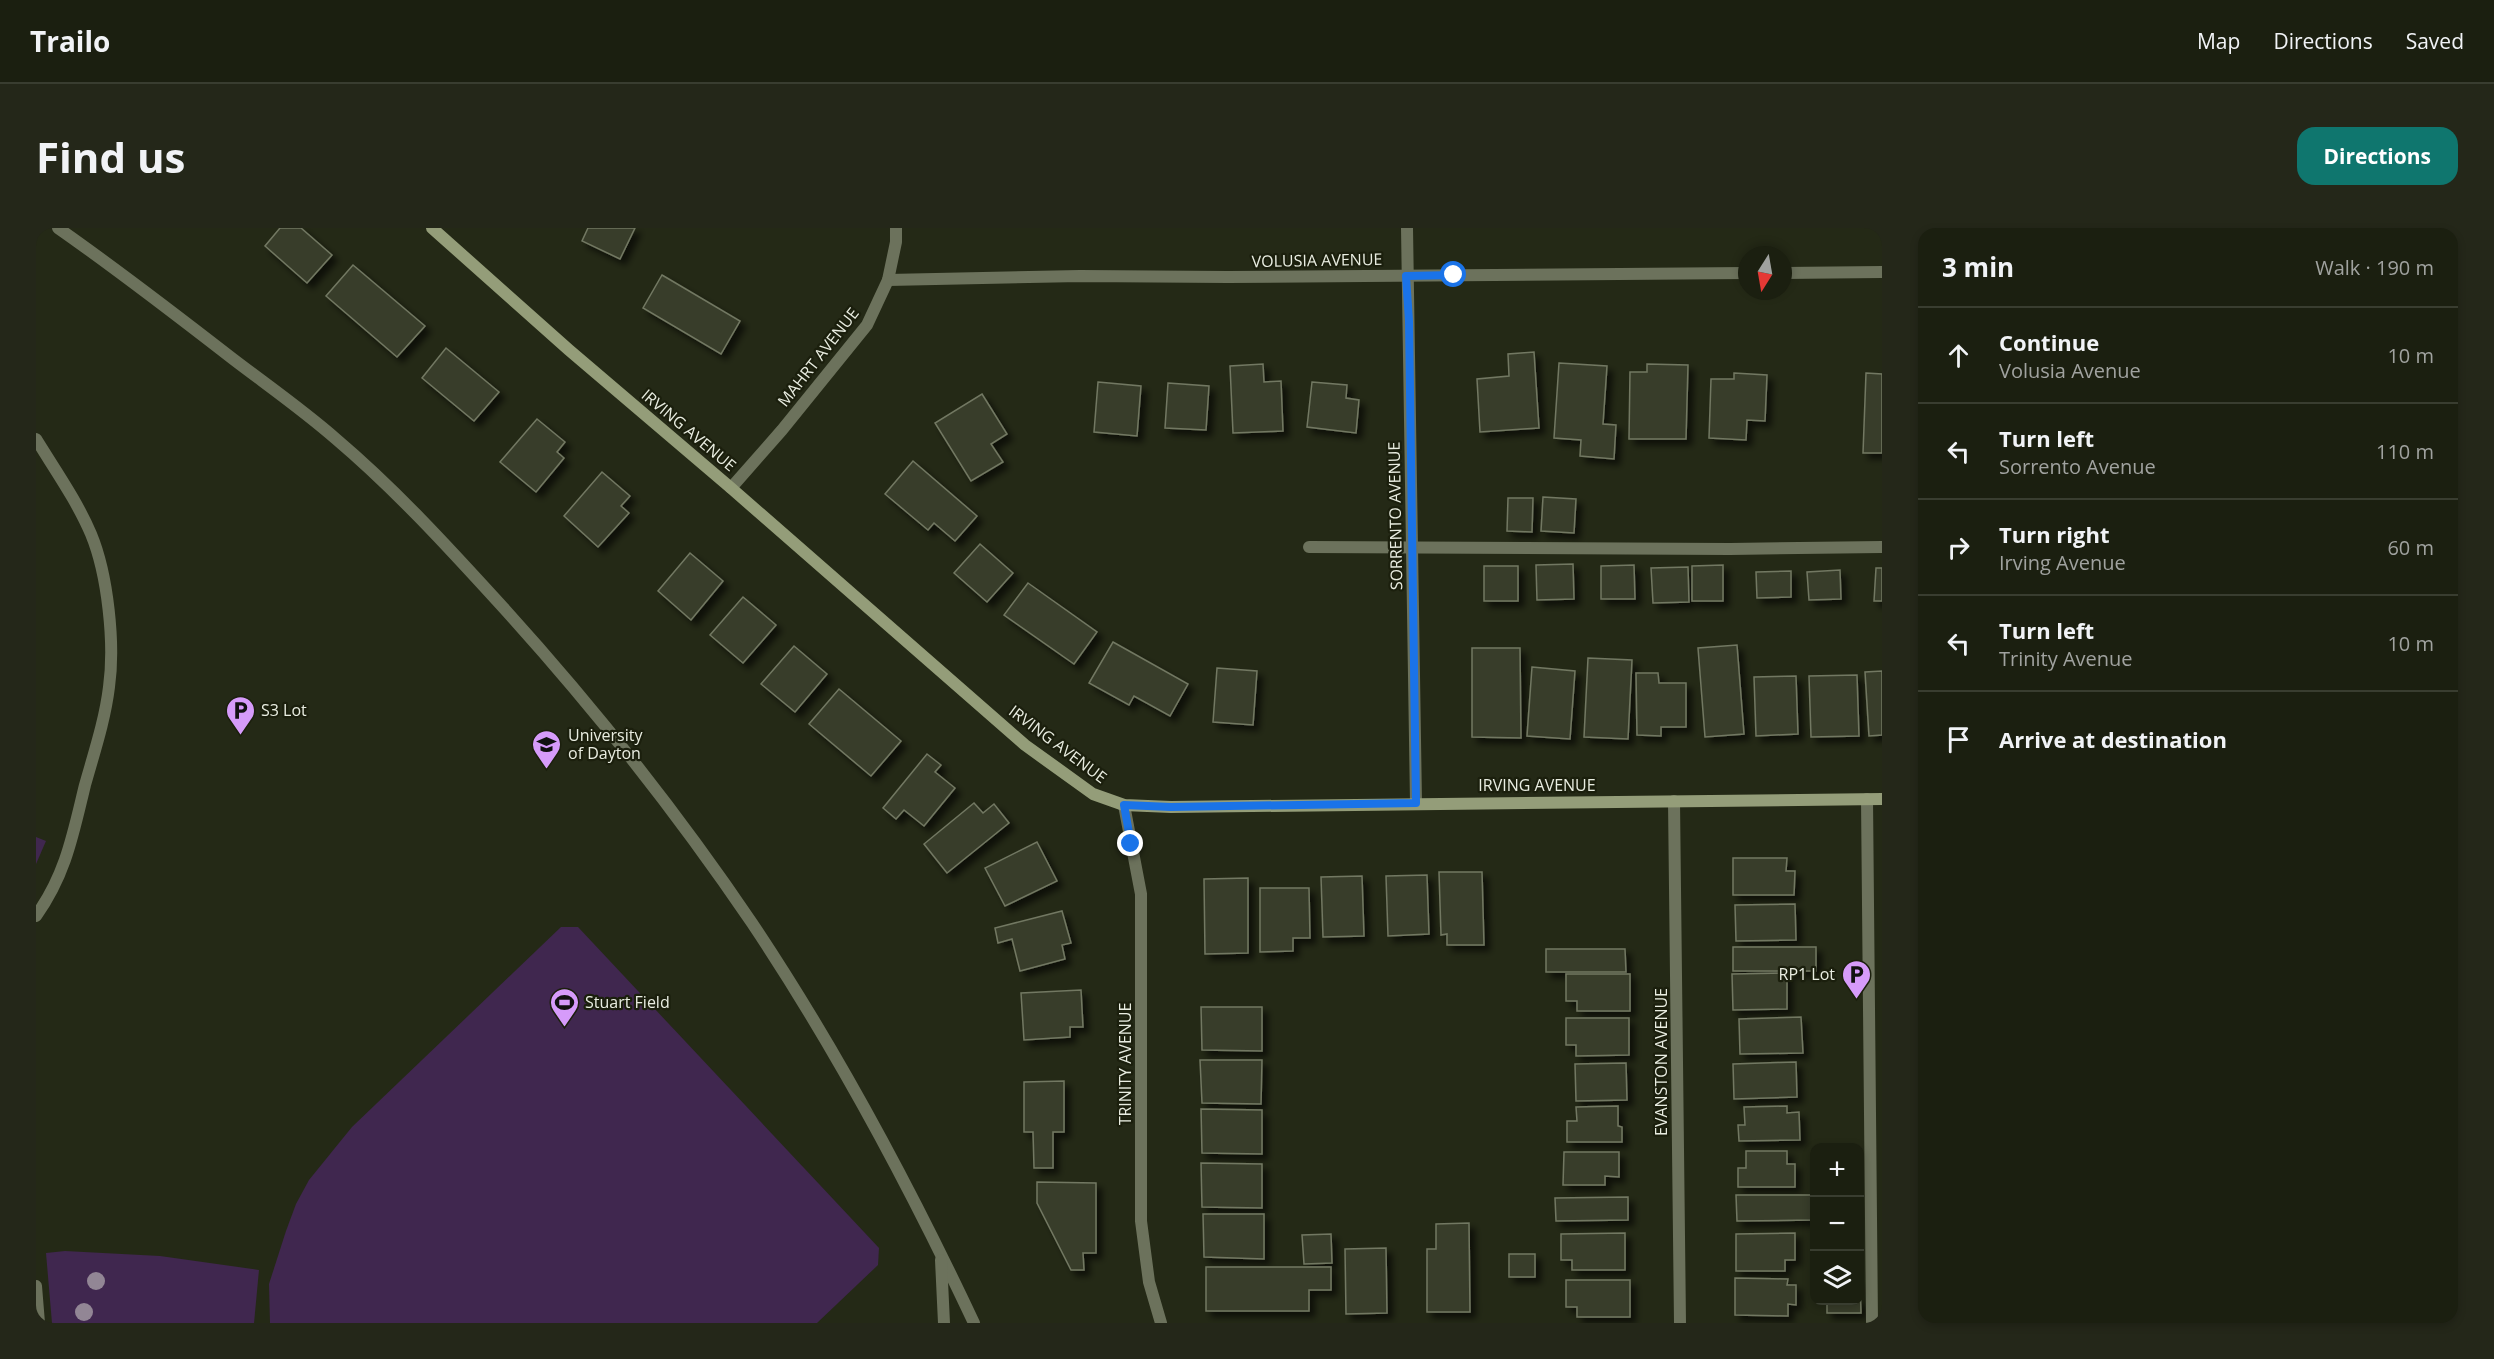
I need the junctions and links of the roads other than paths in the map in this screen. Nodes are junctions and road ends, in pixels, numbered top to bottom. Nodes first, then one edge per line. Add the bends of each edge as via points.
1 (58, 228) edge
2 (432, 228) edge
3 (896, 228) edge
4 (1407, 228) edge
5 (1882, 272) edge
6 (1738, 273) edge
7 (1792, 273) edge
8 (1406, 276) junction
9 (888, 280) junction
10 (36, 439) edge
11 (731, 488) junction
12 (1309, 547) dead end
13 (1412, 547) junction
14 (1882, 547) edge
15 (1867, 799) junction
16 (1882, 799) edge
17 (1674, 801) junction
18 (1416, 803) junction
19 (1124, 805) junction
20 (36, 916) edge
21 (1877, 1084) edge
22 (940, 1252) junction
23 (36, 1287) edge
24 (39, 1323) edge
25 (944, 1323) edge
26 (974, 1323) edge
27 (1161, 1323) edge
28 (1680, 1323) edge
29 (1872, 1323) edge

1 - 22 street via 336,438 466,567 553,663 676,817 752,924 828,1045
2 - 11 street, IRVING AVENUE
3 - 9 street, MAHRT AVENUE
4 - 8 street, SORRENTO AVENUE
5 - 7 street
6 - 8 street, VOLUSIA AVENUE
8 - 9 street, VOLUSIA AVENUE
8 - 13 street, SORRENTO AVENUE
9 - 11 street, MAHRT AVENUE via 867,325
10 - 20 street via 84,521 98,555 112,652 108,697 70,847 59,879
11 - 19 street, IRVING AVENUE via 1025,745 1093,794
12 - 13 street
13 - 14 street
13 - 18 street, SORRENTO AVENUE
15 - 16 street, IRVING AVENUE
15 - 17 street, IRVING AVENUE
15 - 21 street
17 - 18 street, IRVING AVENUE
17 - 28 street, EVANSTON AVENUE
18 - 19 street, IRVING AVENUE
19 - 27 street, TRINITY AVENUE via 1141,894 1141,1221 1149,1282
21 - 29 street
22 - 25 street
22 - 26 street
23 - 24 street

